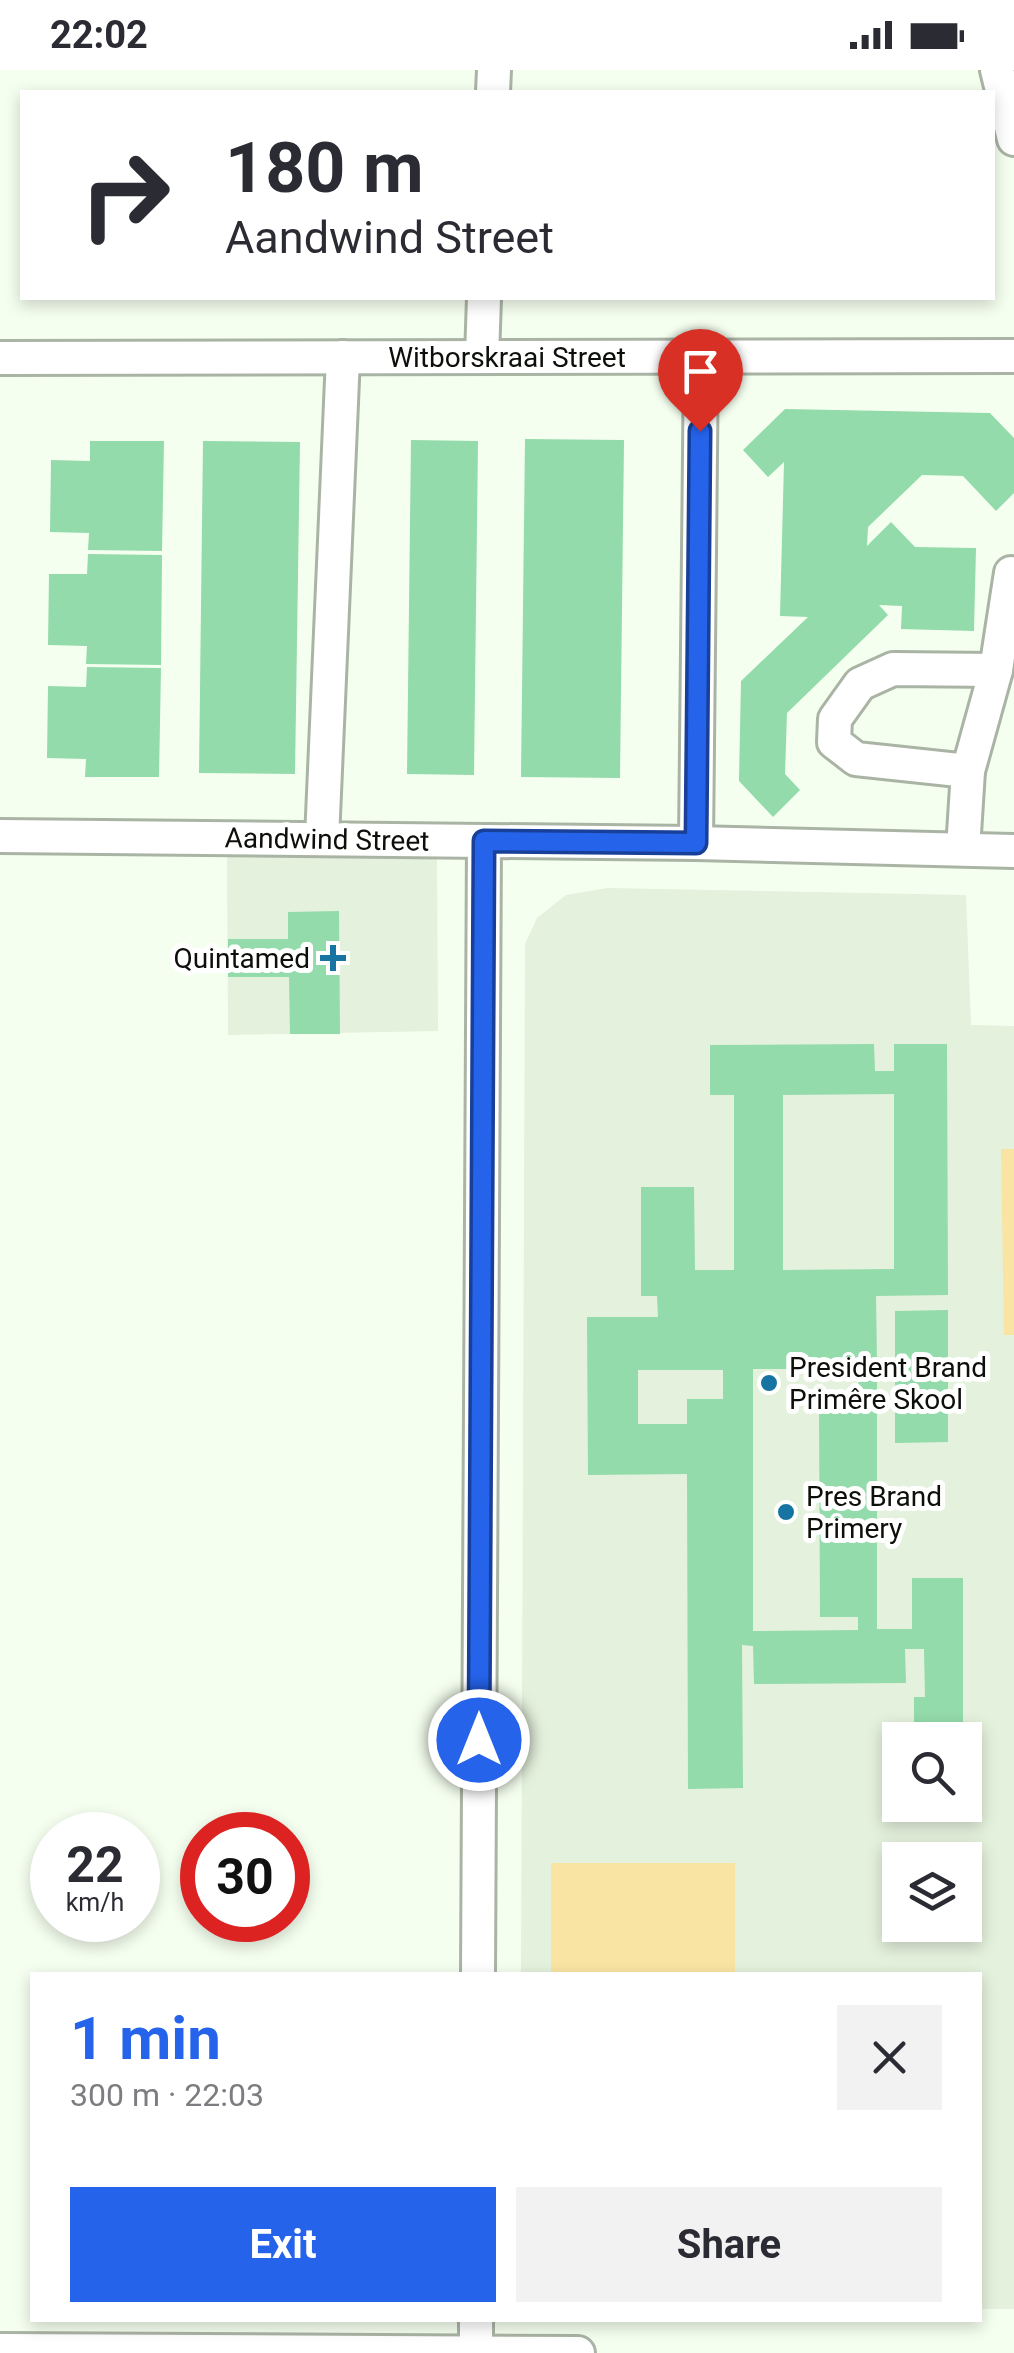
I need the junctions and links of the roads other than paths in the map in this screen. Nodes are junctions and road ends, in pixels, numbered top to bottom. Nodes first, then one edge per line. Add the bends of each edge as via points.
1 (997, 70) edge
2 (1014, 140) edge
3 (484, 300) edge
4 (701, 356) junction
5 (1014, 356) edge
6 (342, 357) junction
7 (482, 357) junction
8 (0, 358) edge
9 (1011, 573) dead end
10 (996, 670) junction
11 (968, 772) junction
12 (0, 836) edge
13 (322, 839) junction
14 (484, 841) junction
15 (696, 843) junction
16 (964, 849) junction
17 (1014, 850) edge
18 (478, 1972) edge
19 (476, 2322) edge
20 (0, 2350) edge
21 (476, 2352) edge
22 (578, 2353) edge

1 - 2 street
3 - 7 street
4 - 5 street, Witborskraai Street
4 - 7 street, Witborskraai Street
4 - 15 street
6 - 7 street, Witborskraai Street
6 - 8 street, Witborskraai Street
6 - 13 street
9 - 10 street
10 - 11 street
10 - 11 street via 893,669 860,684 835,719 834,742 856,759
11 - 16 street
12 - 13 street, Aandwind Street
13 - 14 street, Aandwind Street
14 - 15 street, Aandwind Street
14 - 18 street
15 - 16 street, Aandwind Street
16 - 17 street, Aandwind Street
19 - 21 street
20 - 21 street
21 - 22 street

